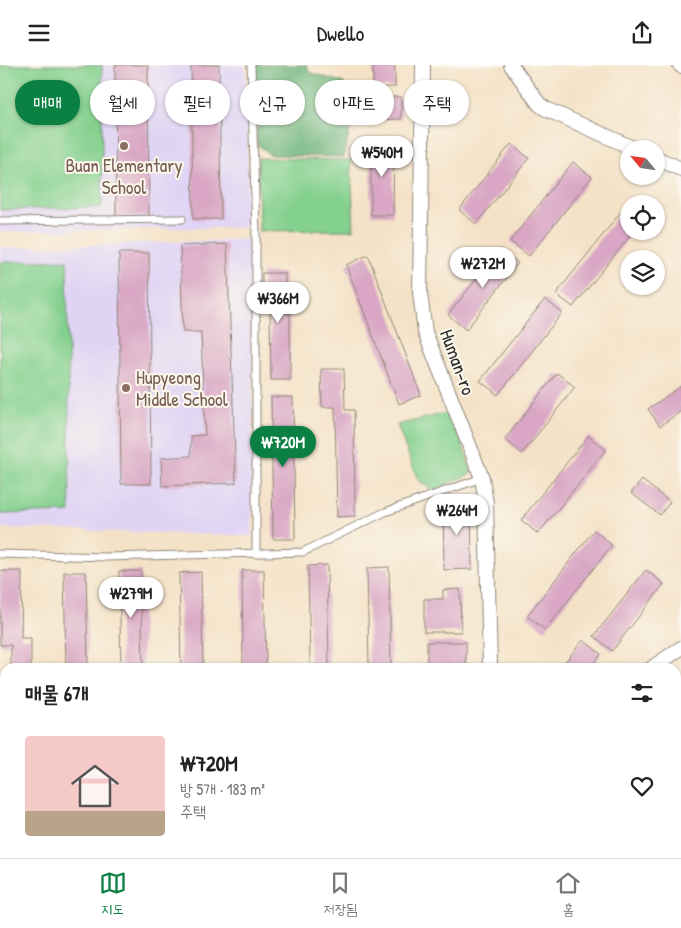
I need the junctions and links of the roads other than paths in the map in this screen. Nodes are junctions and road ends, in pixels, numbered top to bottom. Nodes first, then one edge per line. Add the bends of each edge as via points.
1 (251, 65) edge
2 (424, 65) edge
3 (511, 65) edge
4 (620, 142) edge
5 (665, 162) edge
6 (681, 169) edge
7 (182, 219) dead end
8 (0, 221) edge
9 (482, 478) junction
10 (0, 554) edge
11 (256, 554) junction
12 (681, 648) edge
13 (490, 663) edge
14 (659, 663) edge

1 - 11 lane via 256,232
2 - 9 street, Human-ro via 420,293 425,331
3 - 4 street via 546,109
5 - 6 street
7 - 8 lane
9 - 11 lane via 385,512 303,552
9 - 13 street, Human-ro via 486,503
10 - 11 lane via 106,557
12 - 14 street

